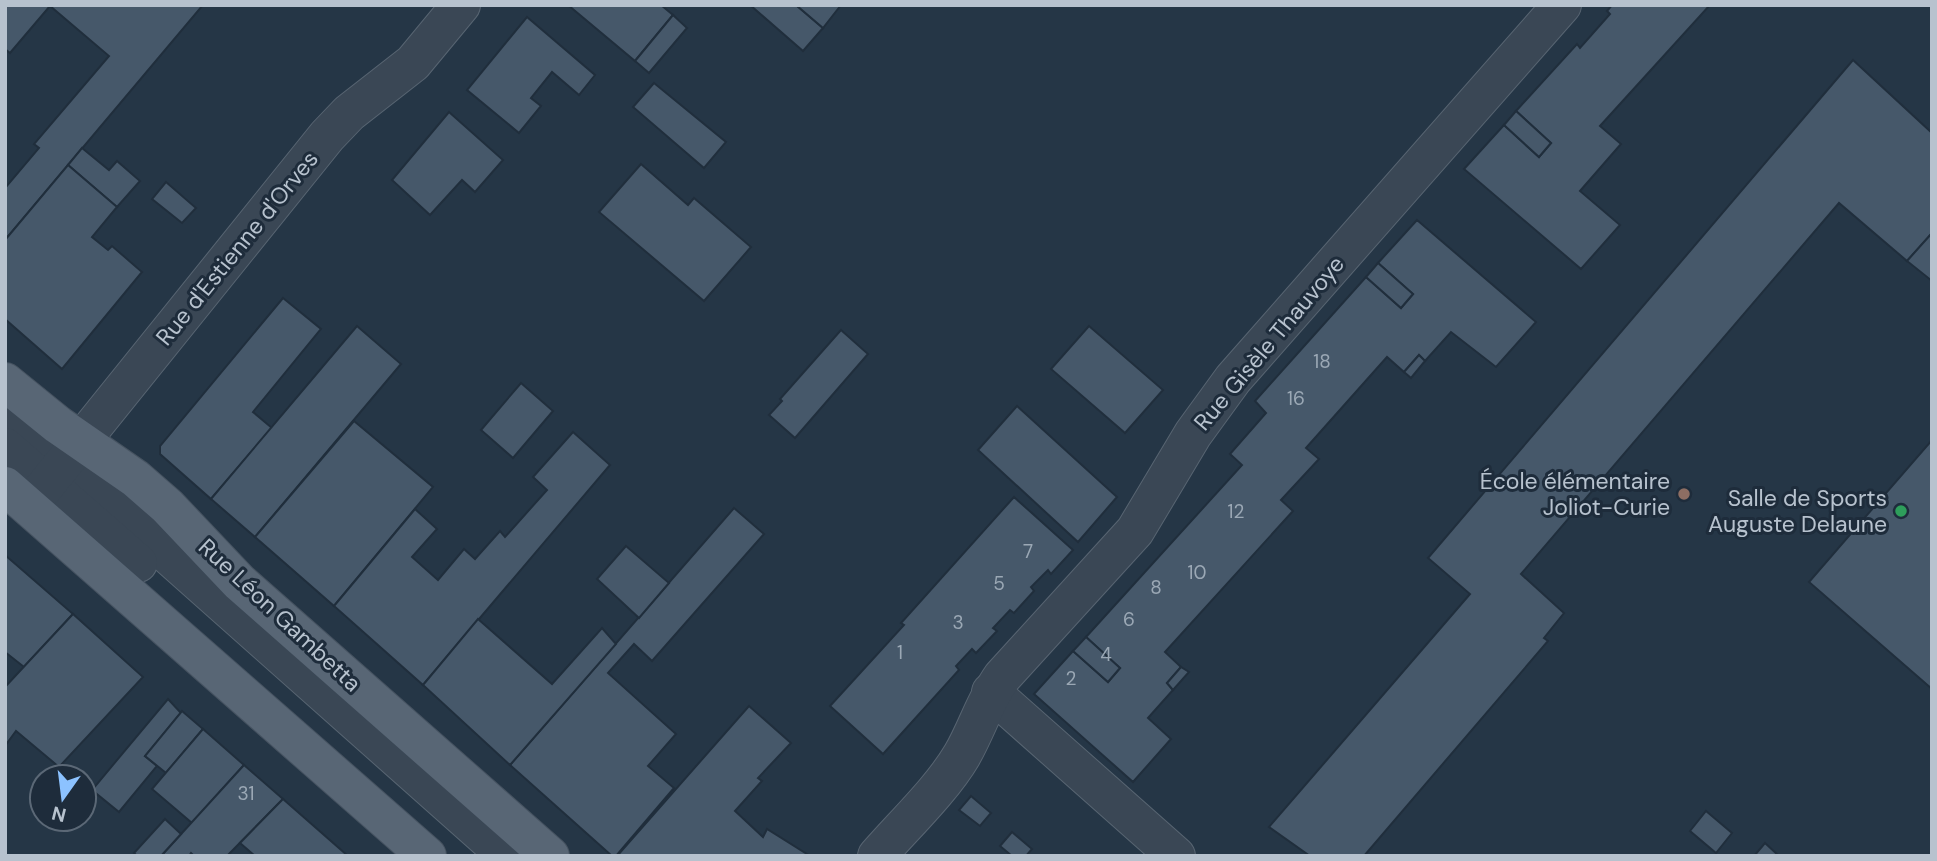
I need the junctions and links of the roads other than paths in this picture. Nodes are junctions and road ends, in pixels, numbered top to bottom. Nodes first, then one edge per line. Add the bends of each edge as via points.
1 (461, 5) edge
2 (1562, 5) edge
3 (5, 382) edge
4 (5, 410) edge
5 (5, 447) edge
6 (46, 476) edge
7 (991, 692) junction
8 (427, 856) edge
9 (470, 856) edge
10 (507, 856) edge
11 (550, 856) edge
12 (877, 856) edge
13 (1176, 856) edge

1 - 6 street, Rue d'Estienne d'Orves via 413,63 327,136
2 - 7 street, Rue Gisèle Thauvoye via 1233,379 1193,434 1136,531
3 - 6 main road, Rue Léon Gambetta via 38,410
4 - 6 street
5 - 6 street
6 - 8 main road, Rue Léon Gambetta
6 - 9 street
6 - 10 street
6 - 11 main road, Rue Léon Gambetta via 136,479 239,582
7 - 12 street, Rue Gisèle Thauvoye via 955,765
7 - 13 street

